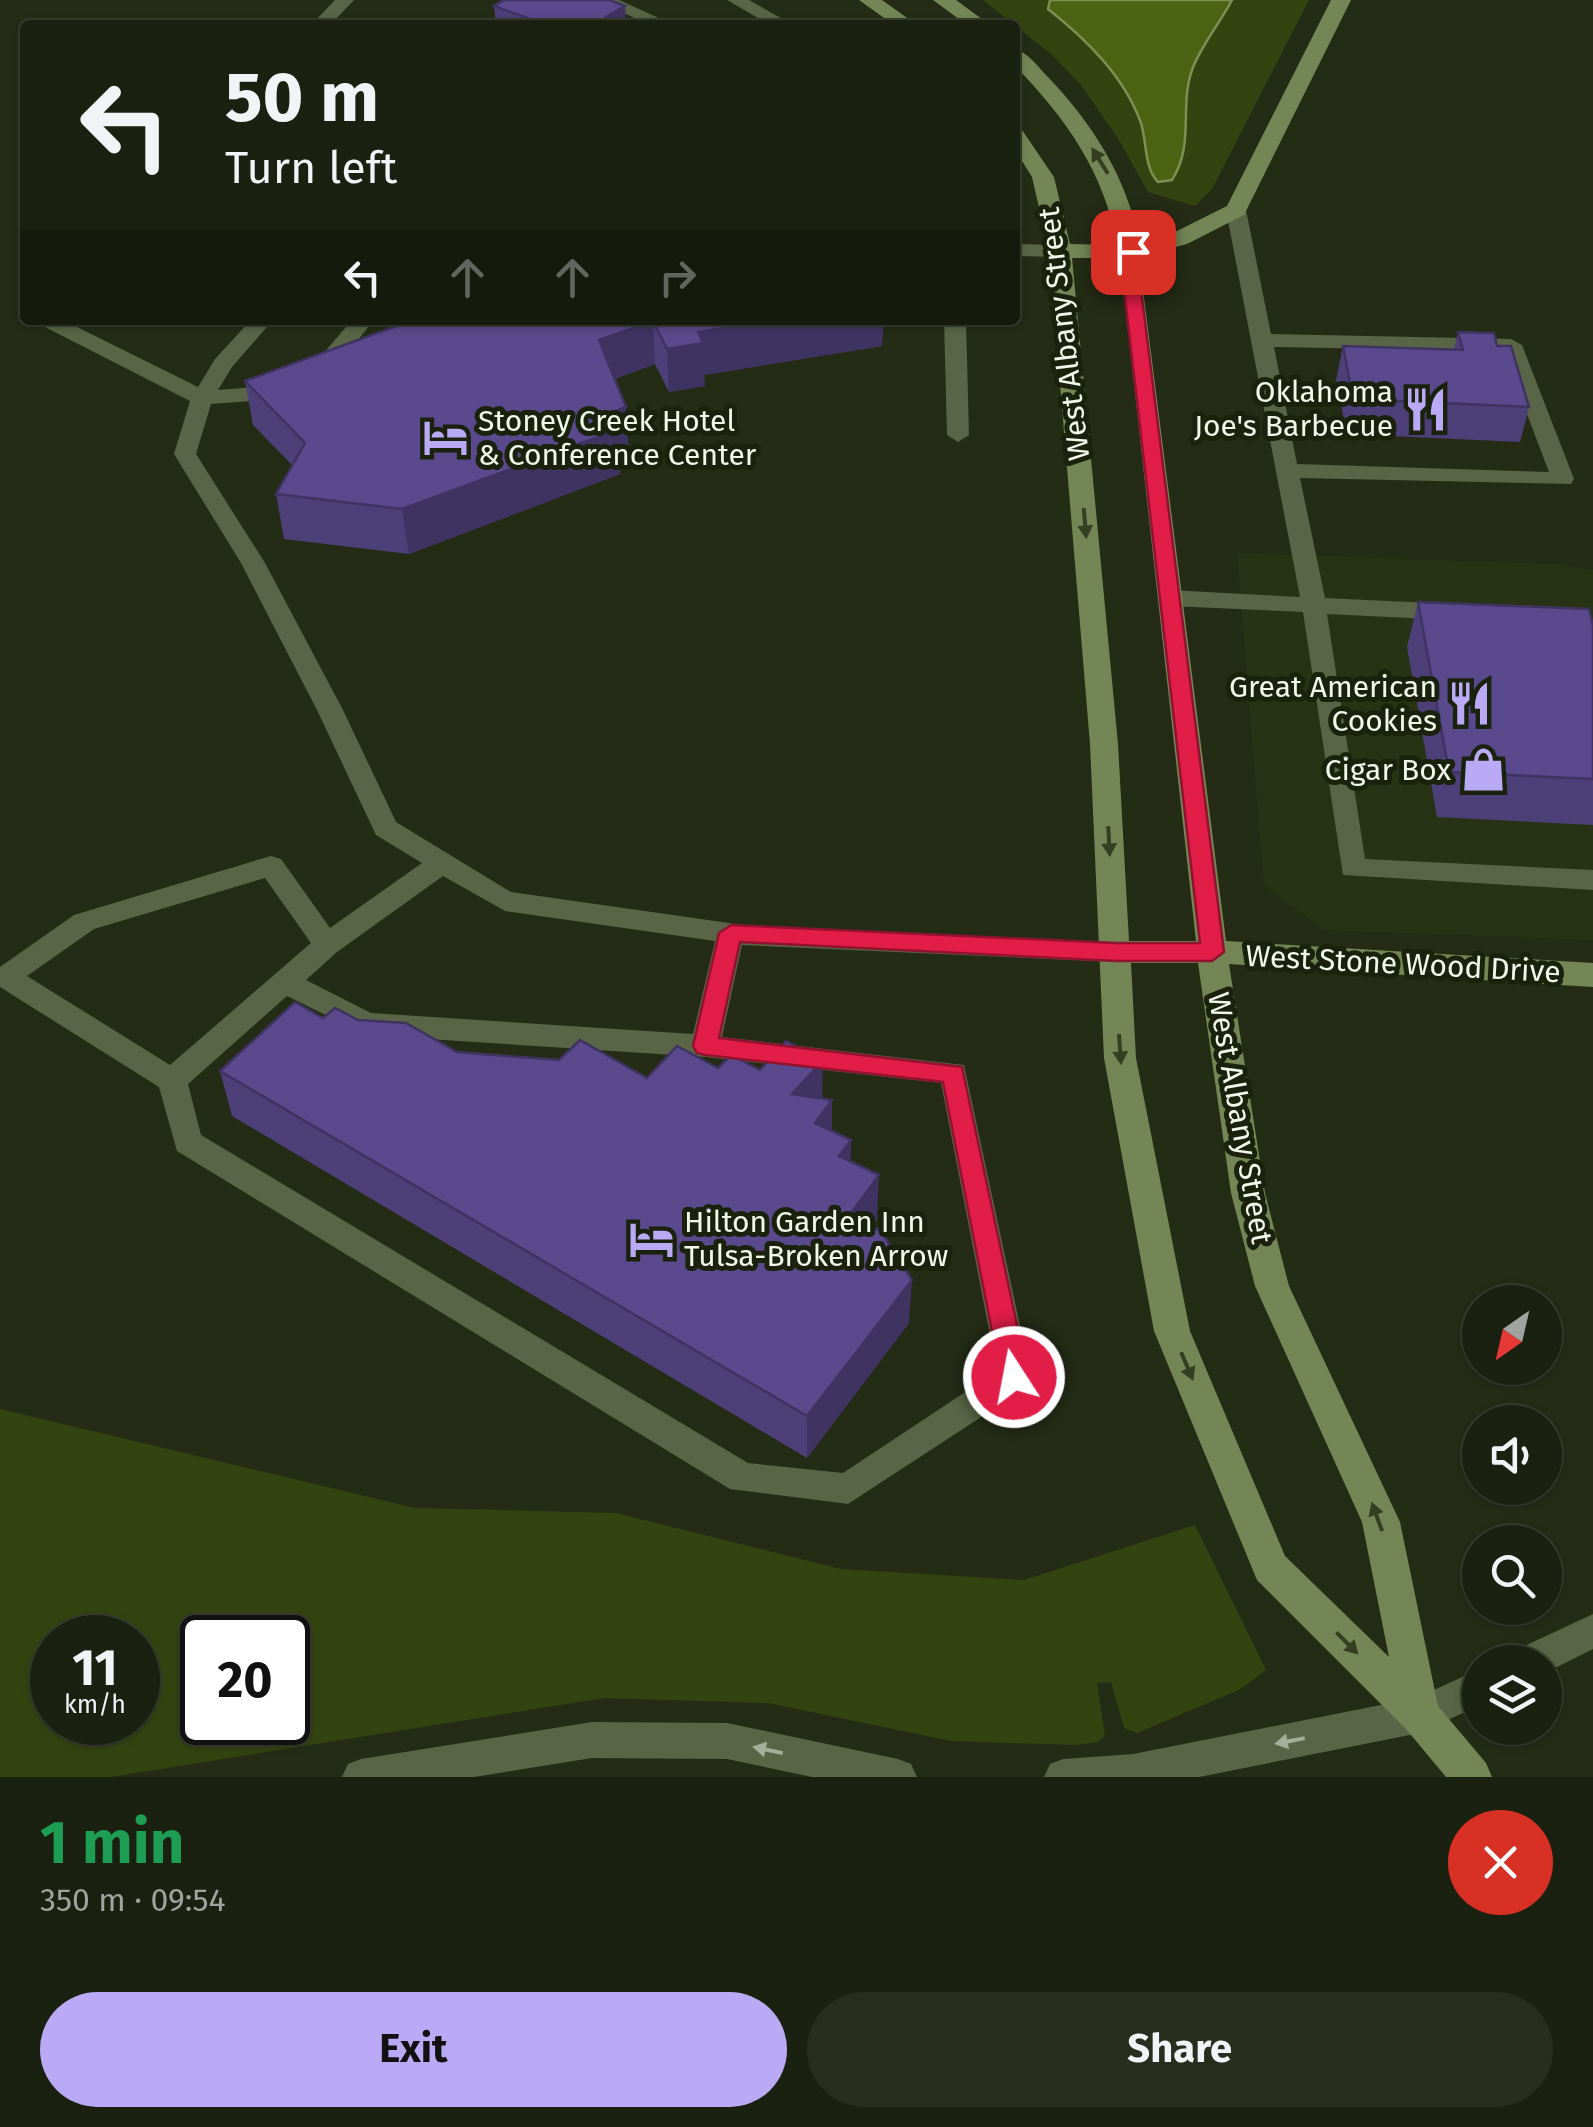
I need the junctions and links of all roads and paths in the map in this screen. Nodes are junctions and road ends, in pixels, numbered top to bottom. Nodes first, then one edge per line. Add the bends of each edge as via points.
1 (346, 0) edge
2 (604, 0) edge
3 (736, 0) edge
4 (869, 0) edge
5 (942, 0) edge
6 (1341, 0) edge
7 (325, 20) edge
8 (653, 20) edge
9 (774, 20) edge
10 (899, 20) edge
11 (972, 20) edge
12 (1020, 60) edge
13 (1020, 142) edge
14 (1236, 210) junction
15 (1020, 250) edge
16 (1060, 251) junction
17 (1133, 252) junction
18 (56, 325) edge
19 (258, 325) edge
20 (359, 325) edge
21 (954, 325) edge
22 (1261, 340) junction
23 (342, 378) edge
24 (305, 390) junction
25 (202, 398) junction
26 (958, 434) dead end
27 (1287, 471) junction
28 (1169, 598) junction
29 (1314, 606) junction
30 (1470, 613) edge
31 (442, 863) junction
32 (1593, 880) edge
33 (731, 933) junction
34 (327, 946) junction
35 (1116, 952) junction
36 (1212, 952) junction
37 (1593, 975) edge
38 (285, 982) junction
39 (705, 1046) junction
40 (172, 1081) junction
41 (1593, 1631) edge
42 (1562, 1646) edge
43 (1462, 1695) edge
44 (1420, 1715) junction
45 (360, 1777) edge
46 (898, 1777) edge
47 (1063, 1777) edge
48 (1472, 1777) edge

1 - 7 lane
2 - 8 lane
3 - 9 lane
4 - 10 main road
5 - 11 main road
6 - 14 main road
17 -> 12 main road, West Albany Street via 1109,175 1061,99
13 - 16 main road, West Albany Street via 1043,177
14 - 17 main road via 1179,239
14 - 22 lane
15 - 16 lane
16 - 17 main road
16 -> 35 main road, West Albany Street
17 - 28 main road, West Albany Street
18 - 25 lane
19 - 25 lane
20 - 24 lane
21 - 26 lane
22 - 27 lane
22 - 27 lane via 1511,346 1563,478
23 - 24 lane
24 - 25 lane
25 - 31 lane via 185,454 253,563 384,828
27 - 29 lane
28 - 29 lane
28 - 36 main road, West Albany Street
29 - 30 lane
29 - 32 lane via 1353,868
31 - 33 lane via 505,902
31 - 34 lane
33 - 35 lane
33 - 39 lane
34 - 38 lane
34 - 40 lane via 271,866 84,922 6,977
35 - 36 main road, West Stone Wood Drive
35 -> 44 main road, West Albany Street via 1120,1058 1172,1332 1271,1568
36 - 37 main road, West Stone Wood Drive
44 -> 36 main road, West Albany Street via 1381,1522 1272,1286 1237,1136
38 - 39 lane via 366,1024
38 - 40 lane
39 - 40 lane via 954,1073 1014,1377 848,1490 742,1478 725,1468 188,1142
41 - 42 lane
43 - 44 lane
44 -> 47 lane via 1132,1772
44 - 48 main road, West Albany Street
46 -> 45 lane via 727,1742 592,1740

